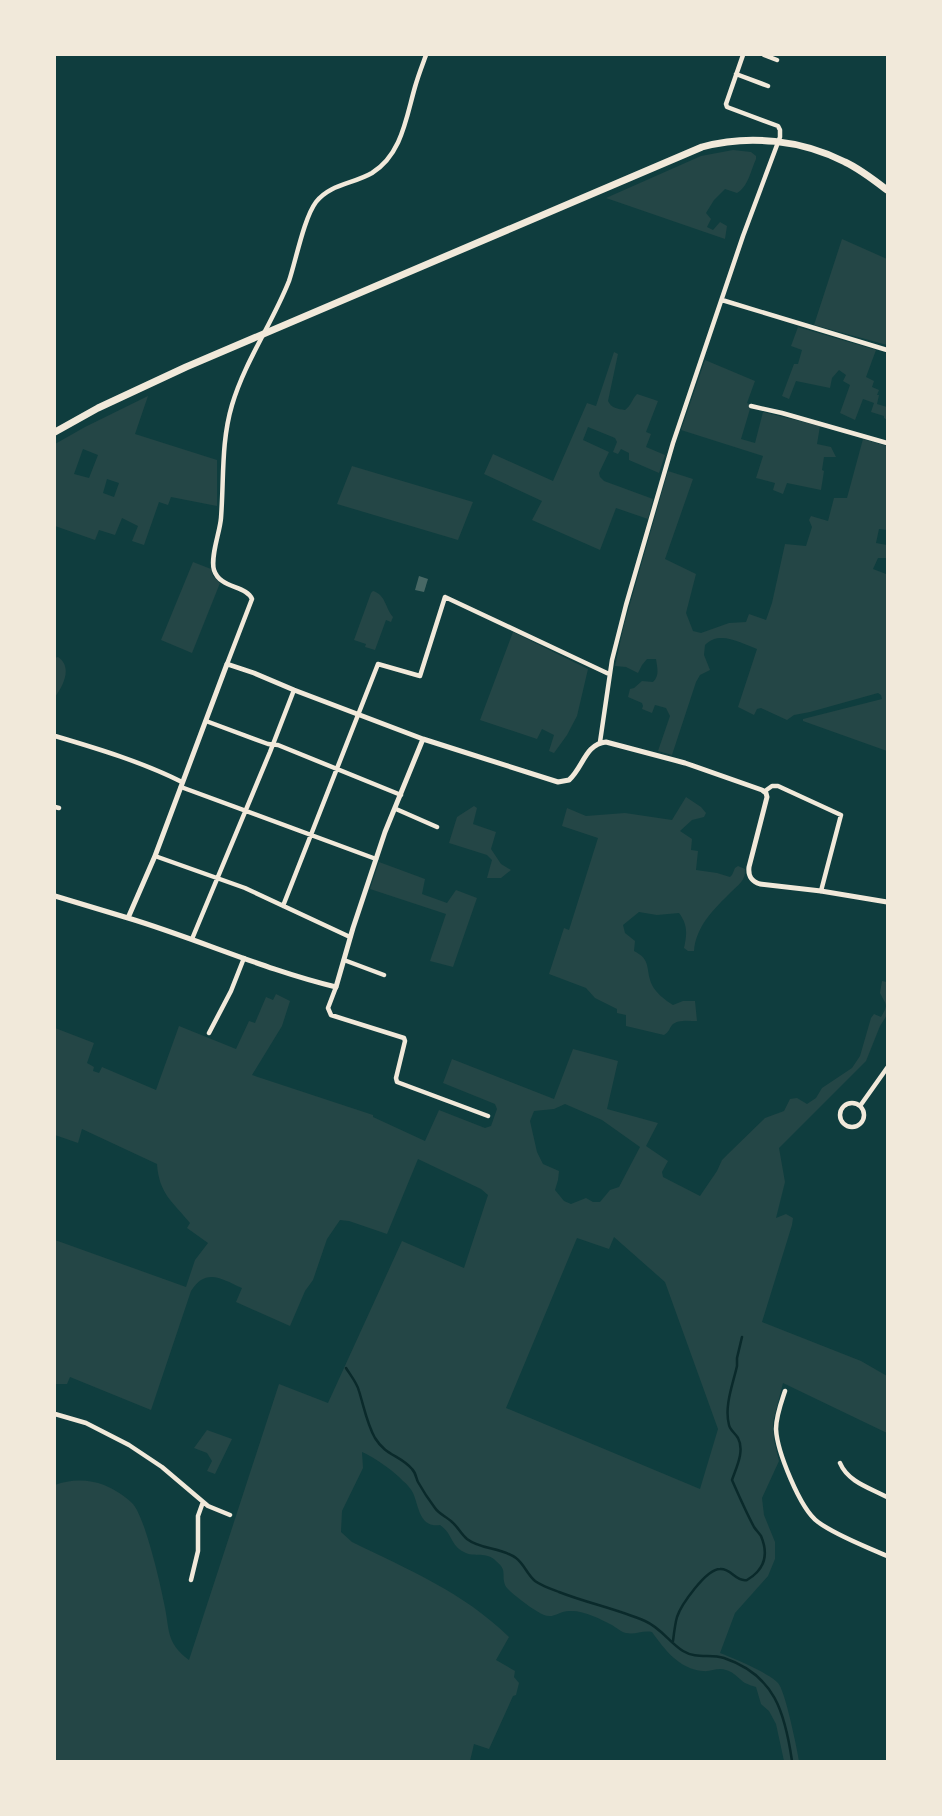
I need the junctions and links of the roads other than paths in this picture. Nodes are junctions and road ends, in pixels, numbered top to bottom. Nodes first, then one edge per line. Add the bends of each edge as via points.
1 (426, 55) edge
2 (743, 55) edge
3 (764, 55) edge
4 (777, 60) dead end
5 (736, 74) junction
6 (768, 86) dead end
7 (778, 142) junction
8 (887, 190) edge
9 (722, 300) junction
10 (265, 333) junction
11 (887, 350) edge
12 (751, 406) dead end
13 (55, 432) edge
14 (887, 443) edge
15 (227, 664) junction
16 (610, 674) junction
17 (294, 690) junction
18 (360, 714) junction
19 (206, 721) junction
20 (55, 736) edge
21 (423, 739) junction
22 (600, 742) junction
23 (273, 744) junction
24 (337, 770) junction
25 (182, 785) junction
26 (765, 792) junction
27 (401, 796) junction
28 (396, 809) junction
29 (246, 810) junction
30 (437, 827) dead end
31 (312, 836) junction
32 (155, 856) junction
33 (376, 859) junction
34 (216, 879) junction
35 (821, 891) junction
36 (55, 896) edge
37 (887, 902) edge
38 (283, 906) junction
39 (128, 918) junction
40 (350, 937) junction
41 (192, 938) junction
42 (244, 958) junction
43 (344, 960) junction
44 (384, 975) dead end
45 (336, 987) junction
46 (209, 1033) dead end
47 (887, 1068) edge
48 (860, 1106) junction
49 (488, 1116) dead end
50 (785, 1391) dead end
51 (55, 1414) edge
52 (840, 1463) dead end
53 (887, 1497) edge
54 (203, 1502) junction
55 (230, 1515) dead end
56 (886, 1553) edge
57 (191, 1580) dead end

1 - 10 street via 392,155 374,172 332,189 315,204 286,288
2 - 5 street
3 - 4 street
5 - 6 street
5 - 7 street via 727,107 778,126
7 - 8 main road via 810,148 846,162
7 - 9 street
7 - 10 main road via 730,140 695,149
9 - 11 street
9 - 16 street via 672,448 627,600
10 - 13 main road via 136,390
10 - 15 street via 239,386 224,442 221,517 214,568 222,581 252,598
12 - 14 street
15 - 17 street
15 - 19 street
16 - 18 street via 446,597 421,675 378,664
16 - 22 street
17 - 18 street
17 - 23 street
18 - 21 street
18 - 24 street
19 - 23 street
19 - 25 street
20 - 25 street via 114,753 172,776
21 - 22 street via 562,782 572,777 589,751
21 - 27 street
22 - 26 street via 612,742 685,764
23 - 24 street
23 - 29 street
24 - 27 street
24 - 31 street
25 - 29 street
25 - 32 street
26 - 35 street via 749,876 760,884
26 - 35 street via 772,786 778,786 841,815
27 - 28 street
28 - 30 street
28 - 33 street
29 - 31 street
29 - 34 street
31 - 33 street
31 - 38 street
32 - 34 street
32 - 39 street
33 - 40 street
34 - 38 street
34 - 41 street
35 - 37 street
36 - 39 street
38 - 40 street
39 - 41 street
40 - 43 street
41 - 42 street
42 - 45 street
42 - 46 street
43 - 44 street
43 - 45 street
45 - 49 street via 328,1008 331,1015 404,1038 397,1082
47 - 48 street
48 - 48 street via 853,1103 842,1108 840,1117 843,1124 850,1127 860,1124 864,1117
50 - 56 street via 777,1419 778,1442 788,1474 807,1510 818,1523
51 - 54 street via 91,1426 146,1454
52 - 53 street via 851,1478
54 - 55 street
54 - 57 street via 198,1516 198,1551

